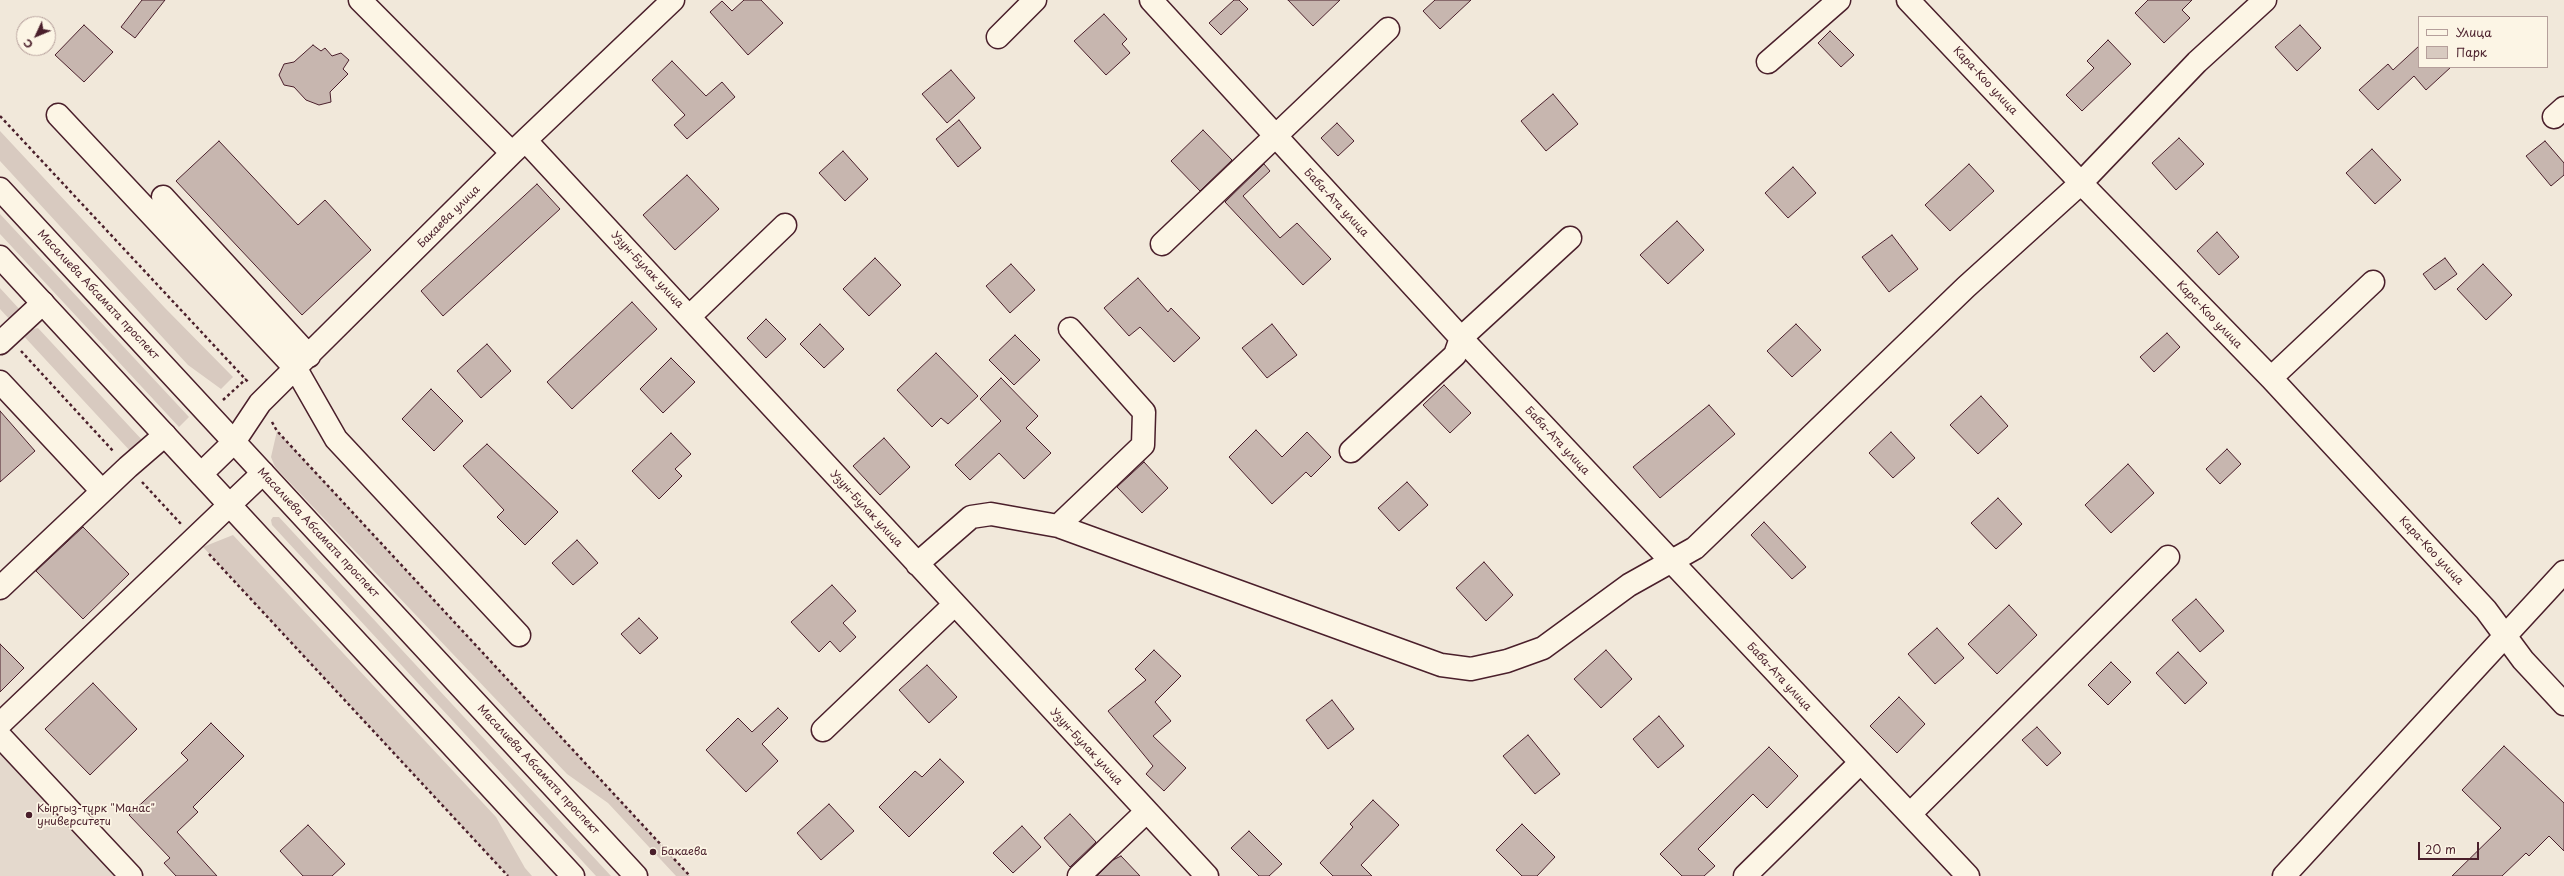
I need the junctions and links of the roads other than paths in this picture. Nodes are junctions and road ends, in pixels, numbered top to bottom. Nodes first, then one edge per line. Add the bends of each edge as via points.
1 (360, 0) edge
2 (673, 0) edge
3 (1035, 0) edge
4 (1151, 0) edge
5 (1838, 0) edge
6 (1908, 0) edge
7 (2265, 0) edge
8 (1388, 29) dead end
9 (998, 37) dead end
10 (1768, 62) dead end
11 (58, 115) dead end
12 (1276, 137) junction
13 (519, 147) junction
14 (2081, 183) junction
15 (0, 189) edge
16 (163, 197) dead end
17 (785, 225) dead end
18 (1570, 238) dead end
19 (1162, 244) dead end
20 (0, 257) edge
21 (2373, 282) dead end
22 (43, 303) junction
23 (690, 316) junction
24 (1070, 329) dead end
25 (1461, 338) junction
26 (4, 340) edge
27 (303, 362) junction
28 (2271, 378) junction
29 (0, 382) edge
30 (165, 435) junction
31 (234, 442) junction
32 (1351, 452) dead end
33 (201, 474) junction
34 (263, 474) junction
35 (102, 491) junction
36 (230, 505) junction
37 (1058, 526) junction
38 (2168, 557) dead end
39 (1671, 563) junction
40 (917, 564) junction
41 (2564, 572) edge
42 (0, 588) edge
43 (954, 605) junction
44 (519, 635) dead end
45 (2505, 635) junction
46 (2564, 704) edge
47 (0, 724) edge
48 (823, 730) dead end
49 (0, 736) edge
50 (1860, 763) junction
51 (1146, 812) junction
52 (1910, 814) junction
53 (131, 876) edge
54 (573, 876) edge
55 (636, 876) edge
56 (1079, 876) edge
57 (1207, 876) edge
58 (1745, 876) edge
59 (1968, 876) edge
60 (2284, 876) edge

1 - 13 street, Узун-Булак улица
2 - 13 street, Бакаева улица
3 - 9 street
4 - 12 street, Баба-Ата улица
5 - 10 street
6 - 14 street, Кара-Коо улица
7 - 14 street via 2198,62
8 - 12 street
11 - 27 street
12 - 19 street
12 - 25 street, Баба-Ата улица
13 - 23 street, Узун-Булак улица
13 - 27 street, Бакаева улица
14 - 28 street, Кара-Коо улица
14 - 39 street via 1966,287 1695,548
15 - 31 street, Масалиева Абсамата проспект
16 - 27 street
17 - 23 street
18 - 25 street
20 - 22 street
21 - 28 street
22 - 26 street
22 - 30 street
23 - 40 street, Узун-Булак улица
24 - 37 street via 1144,412 1143,445
25 - 32 street via 1455,355
25 - 39 street, Баба-Ата улица
27 - 31 street, Бакаева улица via 260,403
27 - 44 street via 336,439
28 - 45 street, Кара-Коо улица via 2486,610
29 - 35 street
30 - 33 street
30 - 35 street
31 - 33 street, Бакаева улица
31 - 34 street, Масалиева Абсамата проспект
33 - 36 street
34 - 36 street
34 - 55 street, Масалиева Абсамата проспект
35 - 42 street
36 - 47 street
36 - 54 street
37 - 39 street via 1441,665 1471,669 1507,661 1543,648 1629,585
37 - 40 street via 991,514 972,517
38 - 52 street
39 - 50 street, Баба-Ата улица
40 - 43 street, Узун-Булак улица
41 - 45 street
43 - 48 street
43 - 51 street, Узун-Булак улица
45 - 46 street, Кара-Коо улица via 2523,660
45 - 60 street
49 - 53 street
50 - 52 street, Баба-Ата улица
50 - 58 street
51 - 56 street
51 - 57 street, Узун-Булак улица
52 - 59 street, Баба-Ата улица

